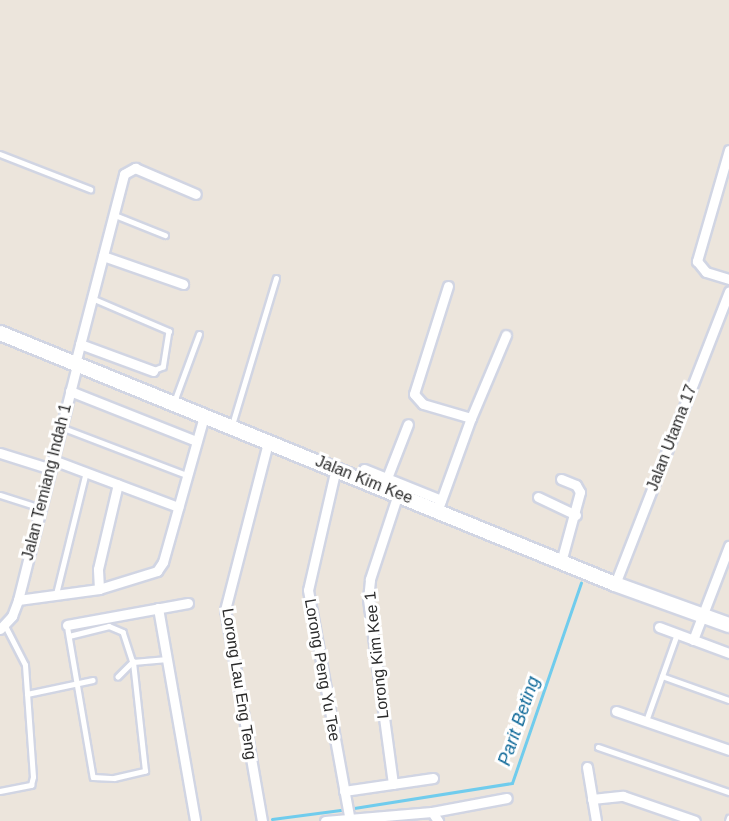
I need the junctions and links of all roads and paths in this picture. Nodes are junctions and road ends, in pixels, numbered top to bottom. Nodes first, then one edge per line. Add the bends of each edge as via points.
1 (729, 150) edge
2 (0, 154) edge
3 (90, 189) dead end
4 (196, 194) dead end
5 (113, 215) junction
6 (165, 235) dead end
7 (104, 256) junction
8 (276, 278) dead end
9 (729, 279) edge
10 (183, 284) dead end
11 (448, 285) dead end
12 (729, 291) edge
13 (92, 298) junction
14 (0, 333) edge
15 (199, 334) dead end
16 (506, 335) dead end
17 (80, 344) junction
18 (76, 364) junction
19 (153, 372) joint
20 (70, 391) junction
21 (173, 404) junction
22 (204, 416) junction
23 (471, 418) junction
24 (408, 424) dead end
25 (61, 427) junction
26 (231, 428) junction
27 (196, 441) junction
28 (268, 443) junction
29 (0, 453) edge
30 (52, 464) junction
31 (336, 468) junction
32 (364, 469) dead end
33 (86, 472) junction
34 (187, 475) junction
35 (561, 479) dead end
36 (386, 483) junction
37 (118, 484) junction
38 (398, 494) junction
39 (0, 495) edge
40 (538, 497) dead end
41 (440, 504) junction
42 (178, 507) junction
43 (41, 508) junction
44 (576, 515) junction
45 (729, 546) edge
46 (561, 562) junction
47 (615, 584) junction
48 (99, 589) junction
49 (55, 596) junction
50 (18, 600) junction
51 (188, 603) dead end
52 (158, 608) junction
53 (702, 616) junction
54 (729, 625) edge
55 (67, 627) joint
56 (659, 627) dead end
57 (2, 628) edge
58 (677, 634) junction
59 (69, 636) junction
60 (693, 640) junction
61 (729, 653) edge
62 (167, 659) junction
63 (133, 662) junction
64 (662, 676) junction
65 (118, 677) dead end
66 (93, 680) dead end
67 (78, 684) junction
68 (27, 694) junction
69 (729, 700) edge
70 (616, 711) dead end
71 (646, 721) junction
72 (598, 747) dead end
73 (729, 750) edge
74 (587, 767) dead end
75 (433, 778) dead end
76 (393, 784) junction
77 (0, 790) edge
78 (344, 791) junction
79 (729, 792) edge
80 (507, 798) dead end
81 (592, 799) junction
82 (432, 812) junction
83 (348, 813) edge
84 (261, 818) edge
85 (676, 818) edge
86 (195, 821) edge
87 (325, 821) edge
88 (438, 821) edge
89 (596, 821) edge
90 (695, 821) edge

1 - 9 street via 698,254 698,267
2 - 3 lane
4 - 5 street, Jalan Temiang Indah 1 via 130,169 124,174
5 - 6 lane
5 - 7 street, Jalan Temiang Indah 1
7 - 10 street
7 - 13 street, Jalan Temiang Indah 1
8 - 26 lane
11 - 23 street via 414,394 423,404
12 - 47 street, Jalan Utama 17
13 - 17 street, Jalan Temiang Indah 1
13 - 19 lane via 169,331 163,367
14 - 18 street, Jalan Kim Kee
15 - 21 lane
16 - 23 street
17 - 18 street, Jalan Temiang Indah 1
17 - 19 street
18 - 20 street, Jalan Temiang Indah 1
18 - 21 street, Jalan Kim Kee
20 - 25 street, Jalan Temiang Indah 1
20 - 27 street
21 - 22 street, Jalan Kim Kee
22 - 26 street, Jalan Kim Kee
22 - 27 street
23 - 41 street
24 - 36 street
25 - 30 street, Jalan Temiang Indah 1
25 - 34 lane
26 - 28 street, Jalan Kim Kee
27 - 34 street
28 - 31 street, Jalan Kim Kee
28 - 84 street, Lorong Lau Eng Teng via 225,610
29 - 30 street
30 - 33 street
30 - 43 street, Jalan Temiang Indah 1
31 - 36 street, Jalan Kim Kee
31 - 78 street, Lorong Peng Yu Tee via 308,590
32 - 36 street
33 - 37 street
33 - 49 lane
34 - 42 street
35 - 44 street via 576,485 580,492
36 - 38 street, Jalan Kim Kee
36 - 41 street
37 - 42 street
37 - 48 street via 98,569
38 - 41 street, Jalan Kim Kee
38 - 76 street, Lorong Kim Kee 1 via 370,579 368,599
39 - 43 lane
40 - 44 street
41 - 46 street, Jalan Kim Kee
42 - 48 street via 160,568
43 - 50 street, Jalan Temiang Indah 1
44 - 46 street
45 - 53 street
46 - 47 street, Jalan Kim Kee
47 - 53 street, Jalan Kim Kee
48 - 49 street
49 - 50 street
50 - 57 street, Jalan Temiang Indah 1
51 - 52 street
52 - 55 street
52 - 62 street
53 - 54 street, Jalan Kim Kee
53 - 60 street
55 - 59 lane
56 - 58 street
57 - 68 lane via 25,665
58 - 60 street
58 - 64 lane
59 - 63 lane via 116,626 123,632
59 - 67 lane
60 - 61 street
62 - 63 lane
62 - 86 street
63 - 65 lane
63 - 67 lane via 147,766 142,774 93,777
64 - 69 lane
64 - 71 lane
66 - 67 lane
67 - 68 lane
68 - 77 lane via 31,785
70 - 71 street
71 - 73 street
72 - 79 lane
74 - 81 street
75 - 76 street
76 - 78 street
78 - 83 street, Lorong Peng Yu Tee
80 - 82 street
81 - 85 street via 623,796
81 - 89 street
82 - 83 street
82 - 88 street
83 - 87 street
85 - 90 street

